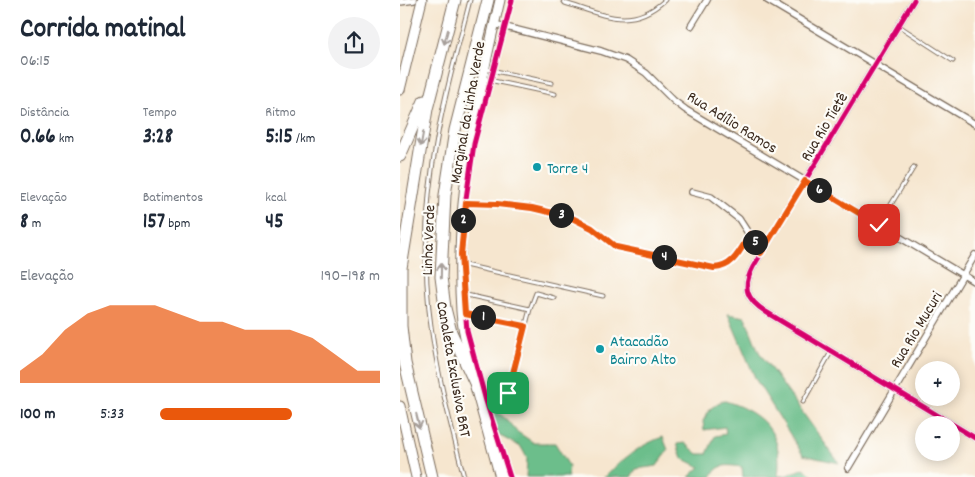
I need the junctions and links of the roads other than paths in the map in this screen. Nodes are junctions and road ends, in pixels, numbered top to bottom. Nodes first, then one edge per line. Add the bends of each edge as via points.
1 (414, 0) edge
2 (422, 0) edge
3 (455, 0) edge
4 (470, 0) edge
5 (488, 0) edge
6 (500, 0) edge
7 (563, 0) edge
8 (665, 0) edge
9 (707, 0) edge
10 (767, 0) edge
11 (914, 0) edge
12 (400, 2) edge
13 (494, 24) junction
14 (691, 26) dead end
15 (899, 26) junction
16 (953, 60) dead end
17 (875, 65) junction
18 (485, 69) junction
19 (402, 75) edge
20 (436, 75) junction
21 (483, 79) junction
22 (552, 83) dead end
23 (400, 90) edge
24 (555, 94) dead end
25 (975, 124) edge
26 (400, 156) edge
27 (914, 167) dead end
28 (805, 181) junction
29 (692, 192) dead end
30 (463, 203) junction
31 (879, 225) junction
32 (750, 234) junction
33 (761, 253) junction
34 (975, 255) edge
35 (460, 264) junction
36 (963, 275) junction
37 (975, 282) edge
38 (460, 293) junction
39 (603, 296) dead end
40 (554, 298) dead end
41 (530, 309) junction
42 (461, 313) junction
43 (525, 326) junction
44 (831, 352) junction
45 (475, 383) junction
46 (895, 390) junction
47 (506, 401) dead end
48 (803, 402) dead end
49 (400, 406) edge
50 (402, 424) edge
51 (975, 438) edge
52 (848, 468) dead end
53 (416, 477) edge
54 (432, 477) edge
55 (464, 477) edge
56 (501, 477) edge

1 - 12 street
2 - 19 main road
3 -> 20 highway, Linha Verde
4 - 55 lane, Canaleta Exclusiva BRT via 437,135 426,266 434,346
45 -> 5 highway, Linha Verde via 451,332 441,277 446,195 455,130
6 - 13 main road, Marginal da Linha Verde
7 - 8 lane via 604,15 629,19 645,15
9 - 14 street
10 - 17 street
11 - 15 street, Rua Rio Tietê
13 - 18 main road, Marginal da Linha Verde
13 - 28 street, Rua Adílio Ramos via 626,60 646,73 680,106
15 - 16 lane
15 - 17 street, Rua Rio Tietê
17 - 25 street
17 - 28 street, Rua Rio Tietê
18 - 21 main road, Marginal da Linha Verde
18 - 22 lane
19 - 23 main road
20 - 26 highway
20 -> 54 highway, Linha Verde via 416,170 401,268 400,304 405,363
21 - 24 lane
21 - 30 main road, Marginal da Linha Verde
27 - 31 lane
28 - 31 street, Rua Adílio Ramos
28 - 33 street, Rua Rio Tietê
29 - 32 street via 711,197 739,219
30 - 32 lane via 515,206 570,217 592,228 616,247 714,268 724,267 734,259
30 - 35 main road, Marginal da Linha Verde
31 - 36 street, Rua Adílio Ramos
32 - 33 street
33 - 44 street, Rua Rio Tietê via 747,286 752,301
34 - 36 street, Rua Rio Mucuri
35 - 38 main road, Marginal da Linha Verde
35 - 39 lane
36 - 37 street, Rua Adílio Ramos
36 - 46 street, Rua Rio Mucuri
38 - 41 lane
38 - 42 main road, Marginal da Linha Verde
40 - 41 lane via 536,293
41 - 43 lane
42 - 43 lane
42 - 45 main road, Marginal da Linha Verde
43 - 47 lane
44 - 46 street
44 - 48 lane
45 - 56 highway, Linha Verde
46 - 51 street
46 - 52 street, Rua Rio Mucuri
49 - 50 main road
50 - 53 main road

